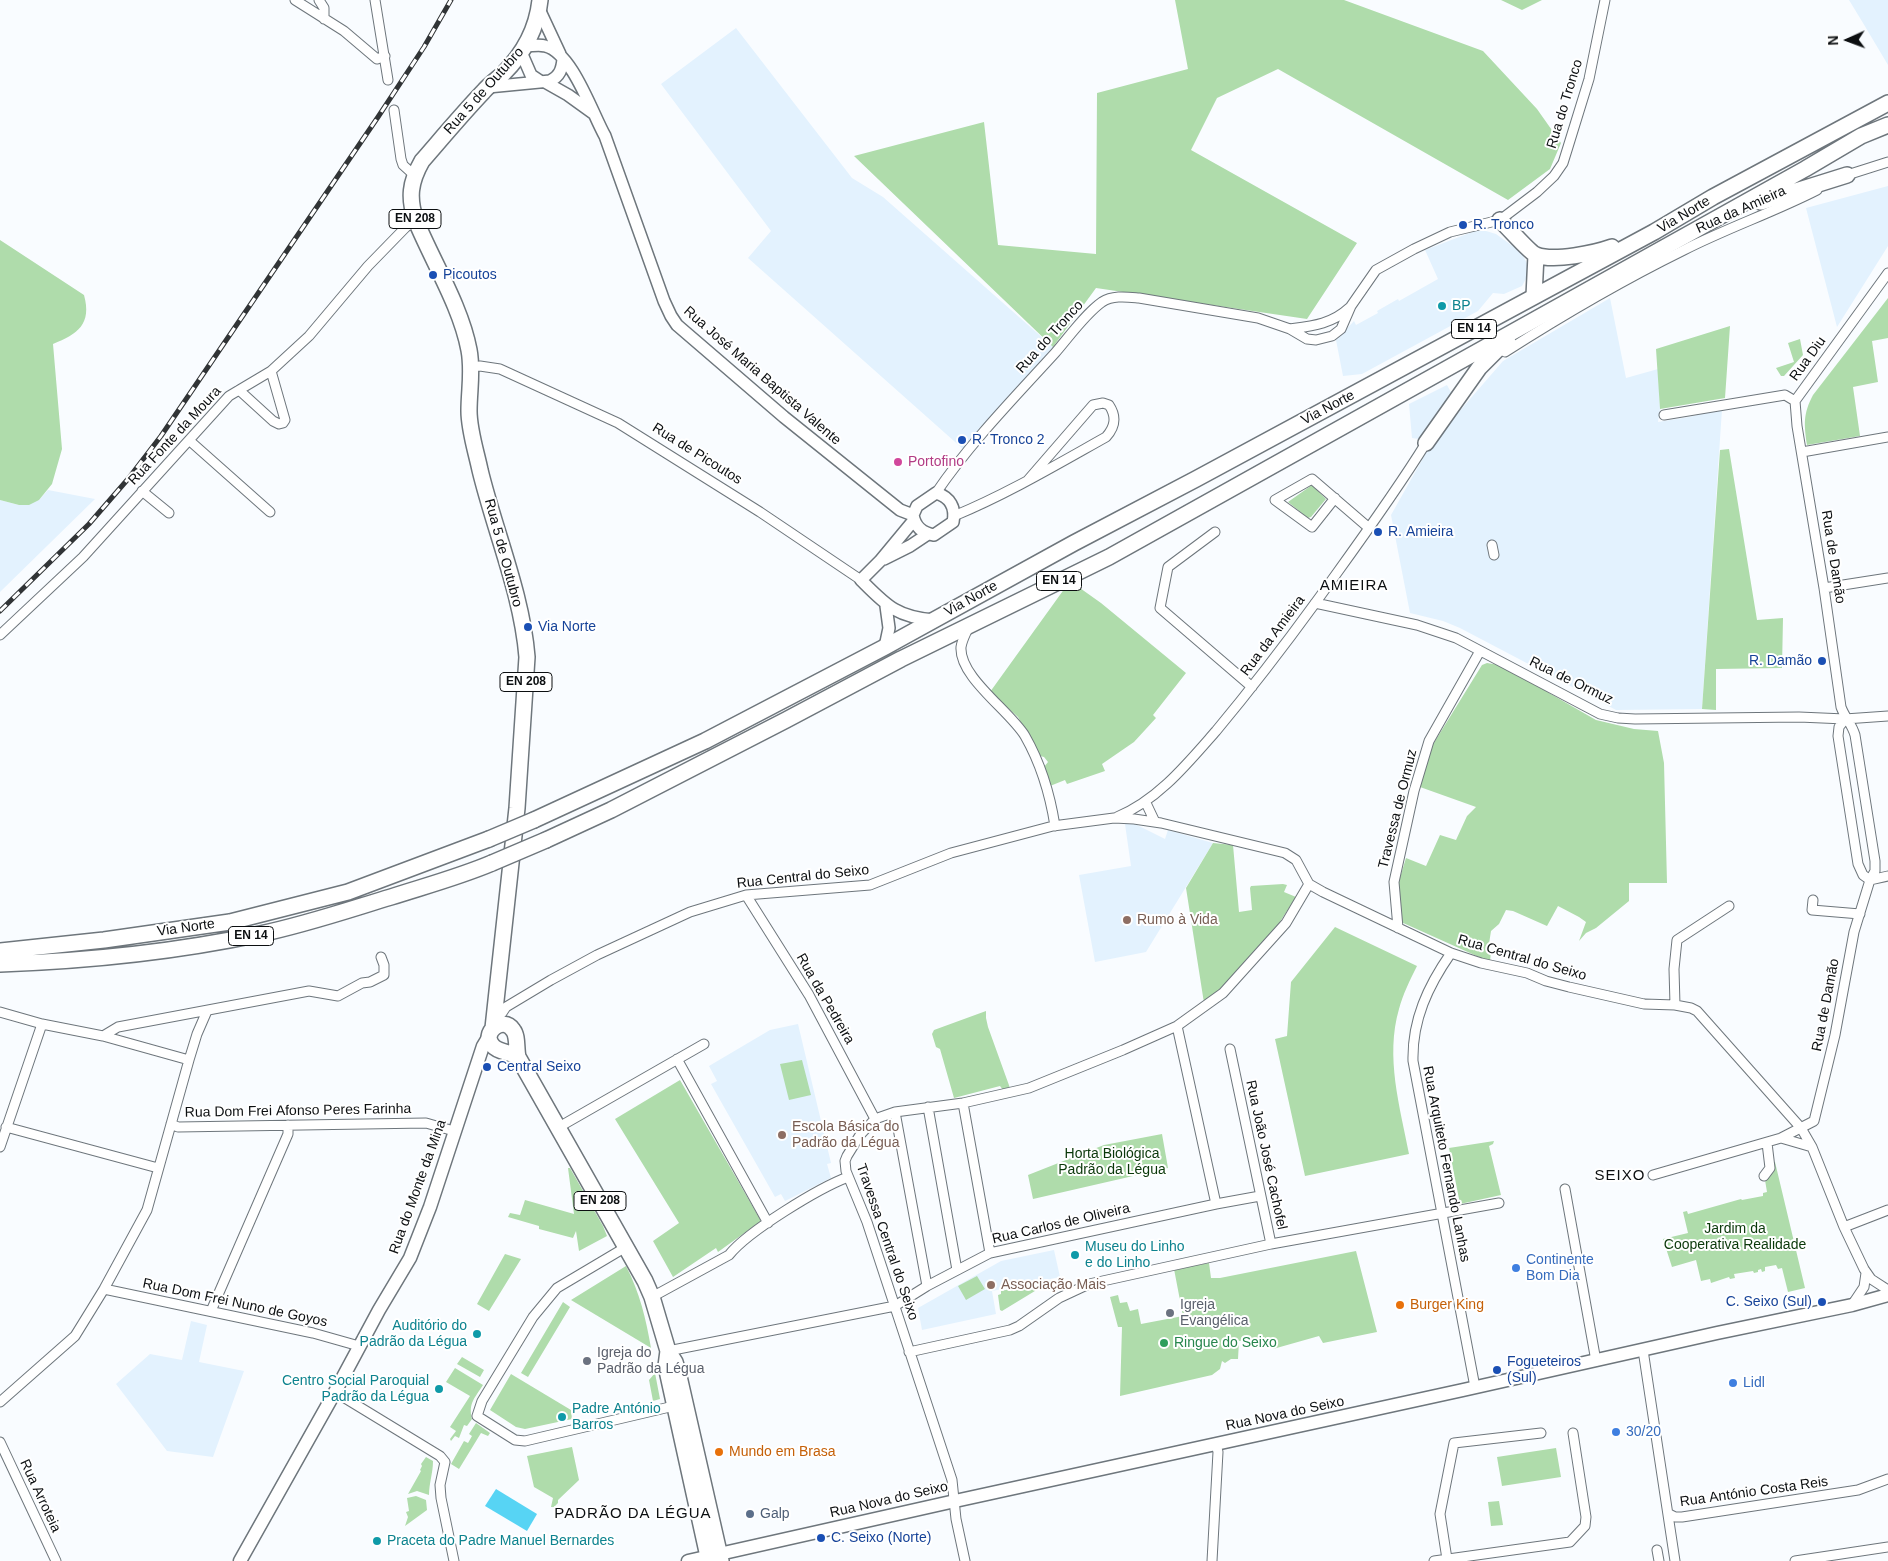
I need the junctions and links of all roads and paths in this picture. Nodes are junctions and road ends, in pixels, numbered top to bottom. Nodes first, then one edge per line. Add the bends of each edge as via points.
1 (295, 0) edge
2 (319, 0) edge
3 (375, 0) edge
4 (1605, 0) edge
5 (540, 5) edge
6 (324, 19) junction
7 (523, 49) junction
8 (385, 56) junction
9 (562, 57) junction
10 (388, 80) dead end
11 (543, 82) junction
12 (487, 87) junction
13 (1888, 103) edge
14 (394, 110) dead end
15 (592, 113) junction
16 (1888, 125) edge
17 (1888, 162) edge
18 (414, 175) junction
19 (1847, 175) junction
20 (1724, 214) junction
21 (1500, 220) junction
22 (416, 221) junction
23 (1654, 232) junction
24 (1536, 255) junction
25 (1888, 273) edge
26 (1534, 296) junction
27 (1562, 304) junction
28 (1351, 306) junction
29 (1290, 329) junction
30 (472, 367) junction
31 (1479, 368) junction
32 (271, 371) junction
33 (239, 390) junction
34 (1795, 400) junction
35 (1664, 415) dead end
36 (1888, 437) edge
37 (190, 440) junction
38 (1426, 443) joint
39 (1802, 452) junction
40 (1028, 480) junction
41 (142, 491) junction
42 (936, 493) junction
43 (1335, 498) junction
44 (270, 512) dead end
45 (169, 514) dead end
46 (954, 516) junction
47 (913, 518) junction
48 (1369, 528) junction
49 (1215, 532) dead end
50 (928, 534) junction
51 (1492, 545) dead end
52 (1494, 555) dead end
53 (880, 561) junction
54 (1888, 578) edge
55 (861, 580) junction
56 (1824, 588) junction
57 (1314, 603) junction
58 (886, 606) junction
59 (934, 620) junction
60 (968, 629) junction
61 (0, 635) edge
62 (885, 647) junction
63 (1480, 651) junction
64 (1252, 687) junction
65 (1888, 716) edge
66 (1845, 718) junction
67 (1146, 803) junction
68 (1114, 818) junction
69 (1155, 822) junction
70 (1055, 826) junction
71 (1888, 876) edge
72 (1870, 880) junction
73 (1310, 884) junction
74 (746, 895) junction
75 (1813, 900) dead end
76 (1729, 906) dead end
77 (1860, 914) junction
78 (1398, 928) junction
79 (0, 950) edge
80 (1452, 953) junction
81 (381, 957) dead end
82 (0, 964) edge
83 (1675, 1005) junction
84 (207, 1011) junction
85 (0, 1012) edge
86 (497, 1021) junction
87 (42, 1024) junction
88 (1177, 1026) junction
89 (103, 1036) junction
90 (515, 1040) junction
91 (704, 1044) dead end
92 (1230, 1049) dead end
93 (500, 1050) junction
94 (481, 1054) junction
95 (518, 1057) junction
96 (677, 1059) junction
97 (189, 1060) junction
98 (963, 1103) junction
99 (928, 1107) junction
100 (895, 1112) junction
101 (875, 1119) junction
102 (171, 1124) junction
103 (288, 1125) junction
104 (6, 1127) junction
105 (559, 1127) junction
106 (1801, 1128) junction
107 (454, 1131) junction
108 (1781, 1138) junction
109 (1767, 1142) junction
110 (0, 1147) edge
111 (1812, 1147) junction
112 (158, 1168) junction
113 (1654, 1175) dead end
114 (1764, 1176) dead end
115 (848, 1177) junction
116 (1565, 1189) dead end
117 (1260, 1196) junction
118 (1499, 1203) dead end
119 (1216, 1204) junction
120 (1888, 1210) edge
121 (1441, 1213) junction
122 (768, 1223) junction
123 (1844, 1227) junction
124 (1271, 1244) junction
125 (626, 1247) junction
126 (990, 1253) junction
127 (957, 1270) junction
128 (1866, 1273) junction
129 (928, 1286) junction
130 (104, 1290) junction
131 (1888, 1290) edge
132 (1888, 1295) edge
133 (652, 1296) junction
134 (1852, 1305) junction
135 (895, 1306) junction
136 (211, 1311) junction
137 (359, 1346) junction
138 (1643, 1350) junction
139 (668, 1351) junction
140 (908, 1352) junction
141 (1596, 1361) junction
142 (1475, 1387) junction
143 (335, 1392) junction
144 (0, 1402) edge
145 (674, 1406) junction
146 (1541, 1433) dead end
147 (1573, 1433) dead end
148 (0, 1442) edge
149 (1216, 1444) junction
150 (1888, 1478) edge
151 (955, 1500) junction
152 (1669, 1514) junction
153 (1888, 1548) edge
154 (1658, 1550) dead end
155 (714, 1558) edge
156 (1447, 1559) junction
157 (56, 1561) edge
158 (240, 1561) edge
159 (454, 1561) edge
160 (688, 1561) edge
161 (965, 1561) edge
162 (1212, 1561) edge
163 (1434, 1561) edge
164 (1659, 1561) edge
165 (1675, 1561) edge
166 (1795, 1561) edge

1 - 6 street
2 - 6 street via 324,8
3 - 8 street
4 - 21 street, Rua do Tronco via 1589,79 1563,162 1537,192
5 - 7 main road, Rua 5 de Outubro / EN 208 via 533,34
5 - 9 street, Rua José Maria Baptista Valente
6 - 8 street via 377,59
7 - 9 street via 546,46
7 - 11 street, Rua José Maria Baptista Valente via 531,75
7 - 12 main road, Rua 5 de Outubro / EN 208 via 504,73
8 - 10 street
9 - 11 street via 559,75
9 - 15 street, Rua José Maria Baptista Valente via 579,81
11 - 12 street
11 - 15 street, Rua José Maria Baptista Valente
12 - 18 main road, Rua 5 de Outubro / EN 208 via 422,161
13 - 23 main road, Via Norte / EN 14
14 - 18 street via 401,159
15 - 47 street, Rua José Maria Baptista Valente via 605,136 664,301 677,325 784,417
16 - 20 main road, Via Norte / EN 14 via 1861,136
17 - 19 street, Rua da Amieira
18 - 22 main road, Rua 5 de Outubro / EN 208 via 410,199
19 - 20 main road
19 - 31 street, Rua da Amieira via 1685,249 1595,298
20 - 27 main road, Via Norte / EN 14
21 - 24 main road
21 - 28 street, Rua do Tronco via 1450,232 1376,270
22 - 30 main road, Rua 5 de Outubro / EN 208 via 457,313
22 - 32 street, Rua Fonte da Moura via 368,266 309,336
23 - 24 main road via 1594,253 1555,257
23 - 26 main road, Via Norte / EN 14
24 - 26 main road
25 - 34 street, Rua Diu
26 - 59 main road, Via Norte / EN 14
27 - 31 main road via 1500,347
27 - 60 main road, Via Norte / EN 14 via 1109,557
28 - 29 street, Rua do Tronco via 1325,323
28 - 29 street, Rua do Tronco via 1341,329 1332,336 1307,339
29 - 42 street, Rua do Tronco via 1258,318 1139,298 1120,297 1102,302 952,469
30 - 55 street, Rua de Picoutos via 500,369 618,423
30 - 86 main road, Rua 5 de Outubro / EN 208 via 471,427 523,625 527,657
31 - 38 main road
32 - 33 street, Rua Fonte da Moura
32 - 33 street via 284,412 283,423 273,421
33 - 37 street, Rua Fonte da Moura via 229,396
34 - 35 street, Rua Diu via 1785,395
34 - 39 street, Rua de Damão
36 - 39 street
37 - 41 street, Rua Fonte da Moura
37 - 44 street
38 - 48 street, Rua da Amieira
39 - 56 street, Rua de Damão
40 - 40 street via 1106,437 1115,420 1110,405 1093,405
40 - 46 street
41 - 45 street
41 - 61 street, Rua Fonte da Moura via 83,557
42 - 46 street via 948,498
42 - 47 street, Rua do Tronco via 917,506
43 - 43 street via 1312,479 1275,500 1312,527
43 - 48 street
46 - 50 street, Rua do Tronco via 953,522 944,529 934,535
47 - 50 street
47 - 53 street, Rua do Tronco
48 - 57 street, Rua da Amieira
49 - 64 street via 1168,568 1160,608
50 - 53 street, Rua do Tronco
51 - 52 street
53 - 55 street, Rua do Tronco
54 - 56 street
55 - 58 street, Rua de Picoutos
56 - 66 street, Rua de Damão
57 - 63 street, Rua de Ormuz via 1417,625 1456,638
57 - 64 street, Rua da Amieira
58 - 59 street, Rua de Picoutos via 900,613
58 - 62 street via 889,628
59 - 62 main road, Via Norte / EN 14
60 - 70 street via 962,645 963,659 980,686 1026,737 1042,772
60 - 82 main road, Via Norte / EN 14, bridge via 901,659 610,810 469,873 261,934 162,951
62 - 79 main road, Via Norte / EN 14, bridge via 705,741 534,820 348,892 230,922 104,940
63 - 66 street, Rua de Ormuz via 1600,714 1618,718
63 - 78 street, Travessa de Ormuz via 1429,741 1414,791 1394,882
64 - 67 street, Rua da Amieira via 1189,762
65 - 66 street, Rua de Ormuz
66 - 72 street, Rua de Damão via 1852,724 1855,734 1875,861 1875,871
66 - 72 street, Rua de Damão via 1838,727 1838,736 1858,864 1863,875
67 - 68 street, Rua da Amieira
67 - 69 street
68 - 69 street, Rua Central do Seixo
68 - 70 street, Rua Central do Seixo
69 - 73 street, Rua Central do Seixo via 1284,853 1296,860
70 - 74 street, Rua Central do Seixo via 951,854 870,885
71 - 72 street
72 - 77 street, Rua de Damão
73 - 78 street, Rua Central do Seixo
73 - 88 street, Travessa Central do Seixo via 1286,923 1228,987
74 - 86 street, Rua Central do Seixo via 690,912 597,955 506,1007
74 - 101 street, Rua da Pedreira via 809,995
75 - 77 street via 1812,910
76 - 83 street via 1676,940
77 - 106 street, Rua de Damão via 1816,1118
78 - 80 street, Rua Central do Seixo
80 - 83 street, Rua Central do Seixo via 1569,987 1644,1004
80 - 121 street, Rua Arquiteto Fernando Lanhas via 1423,1002 1413,1048 1415,1079
81 - 84 street via 384,975 338,996 309,991
83 - 106 street, Rua Central do Seixo via 1691,1008 1707,1021
84 - 89 street via 118,1027
84 - 97 street
85 - 87 street
86 - 90 main road, EN 208 via 513,1029
86 - 93 main road via 491,1044
86 - 94 main road, Rua do Monte da Mina
87 - 89 street
87 - 104 street
88 - 98 street, Travessa Central do Seixo via 1029,1088
88 - 119 street
89 - 97 street
90 - 93 main road via 511,1048
90 - 95 main road, EN 208
91 - 96 street
92 - 117 street, Rua João José Cachofel
93 - 94 main road
93 - 95 main road
94 - 107 main road, Rua do Monte da Mina
95 - 105 main road, EN 208
96 - 105 street
96 - 122 street
97 - 102 street
98 - 99 street, Travessa Central do Seixo
98 - 126 street
99 - 100 street, Travessa Central do Seixo
99 - 127 street
100 - 101 street, Travessa Central do Seixo
100 - 129 street
101 - 115 street, Travessa Central do Seixo via 846,1158
102 - 103 street, Rua Dom Frei Afonso Peres Farinha via 178,1127
102 - 112 street
103 - 107 street, Rua Dom Frei Afonso Peres Farinha via 426,1123
103 - 136 street via 288,1134
104 - 110 street
104 - 112 street
105 - 125 main road, EN 208
106 - 108 street
106 - 111 street, Rua Central do Seixo
107 - 137 main road, Rua do Monte da Mina via 410,1258
108 - 109 street
108 - 111 street
109 - 113 street
109 - 114 street via 1770,1168
111 - 123 street, Rua Central do Seixo
112 - 130 street via 147,1210
115 - 122 street
115 - 135 street, Travessa Central do Seixo
116 - 141 street
117 - 119 street, Rua Carlos de Oliveira
117 - 124 street, Rua João José Cachofel
118 - 121 street
119 - 126 street, Rua Carlos de Oliveira
120 - 123 street
121 - 124 street
121 - 142 street, Rua Arquiteto Fernando Lanhas
122 - 133 street via 734,1247 729,1255
123 - 128 street, Rua Central do Seixo
124 - 140 street, Rua João José Cachofel via 1089,1284 1059,1298 1010,1330
125 - 133 main road, EN 208
125 - 145 street via 557,1288 533,1318 482,1401 477,1416 515,1440 525,1441
126 - 127 street, Rua Carlos de Oliveira
127 - 129 street, Rua Carlos de Oliveira
128 - 131 street
128 - 134 street via 1864,1286
129 - 135 street, Rua Carlos de Oliveira
130 - 136 street, Rua Dom Frei Nuno de Goyos
130 - 144 street via 75,1336
132 - 134 main road, Rua Nova do Seixo
133 - 139 main road, EN 208
134 - 138 main road, Rua Nova do Seixo
135 - 139 street
135 - 140 street, Travessa Central do Seixo
136 - 137 street, Rua Dom Frei Nuno de Goyos
137 - 143 main road, Rua do Monte da Mina
138 - 141 main road, Rua Nova do Seixo
138 - 152 street, Rua António Costa Reis
139 - 145 main road, EN 208 via 666,1366
139 - 155 main road, EN 208 via 678,1372
140 - 151 street, Travessa Central do Seixo via 952,1480
141 - 142 main road, Rua Nova do Seixo
142 - 149 main road, Rua Nova do Seixo
143 - 158 main road, Rua do Monte da Mina
143 - 159 street via 445,1462 441,1498
145 - 155 main road, EN 208
146 - 156 street via 1454,1443 1440,1514
147 - 156 street via 1586,1517 1585,1526 1570,1542
148 - 157 street, Rua Arroteia
149 - 151 main road, Rua Nova do Seixo
149 - 162 street
150 - 152 street, Rua António Costa Reis via 1858,1490 1682,1517
151 - 155 main road, Rua Nova do Seixo
151 - 161 street, Travessa Central do Seixo
152 - 165 street
153 - 166 street
154 - 164 street
155 - 160 main road, Rua Nova do Seixo
156 - 163 street

